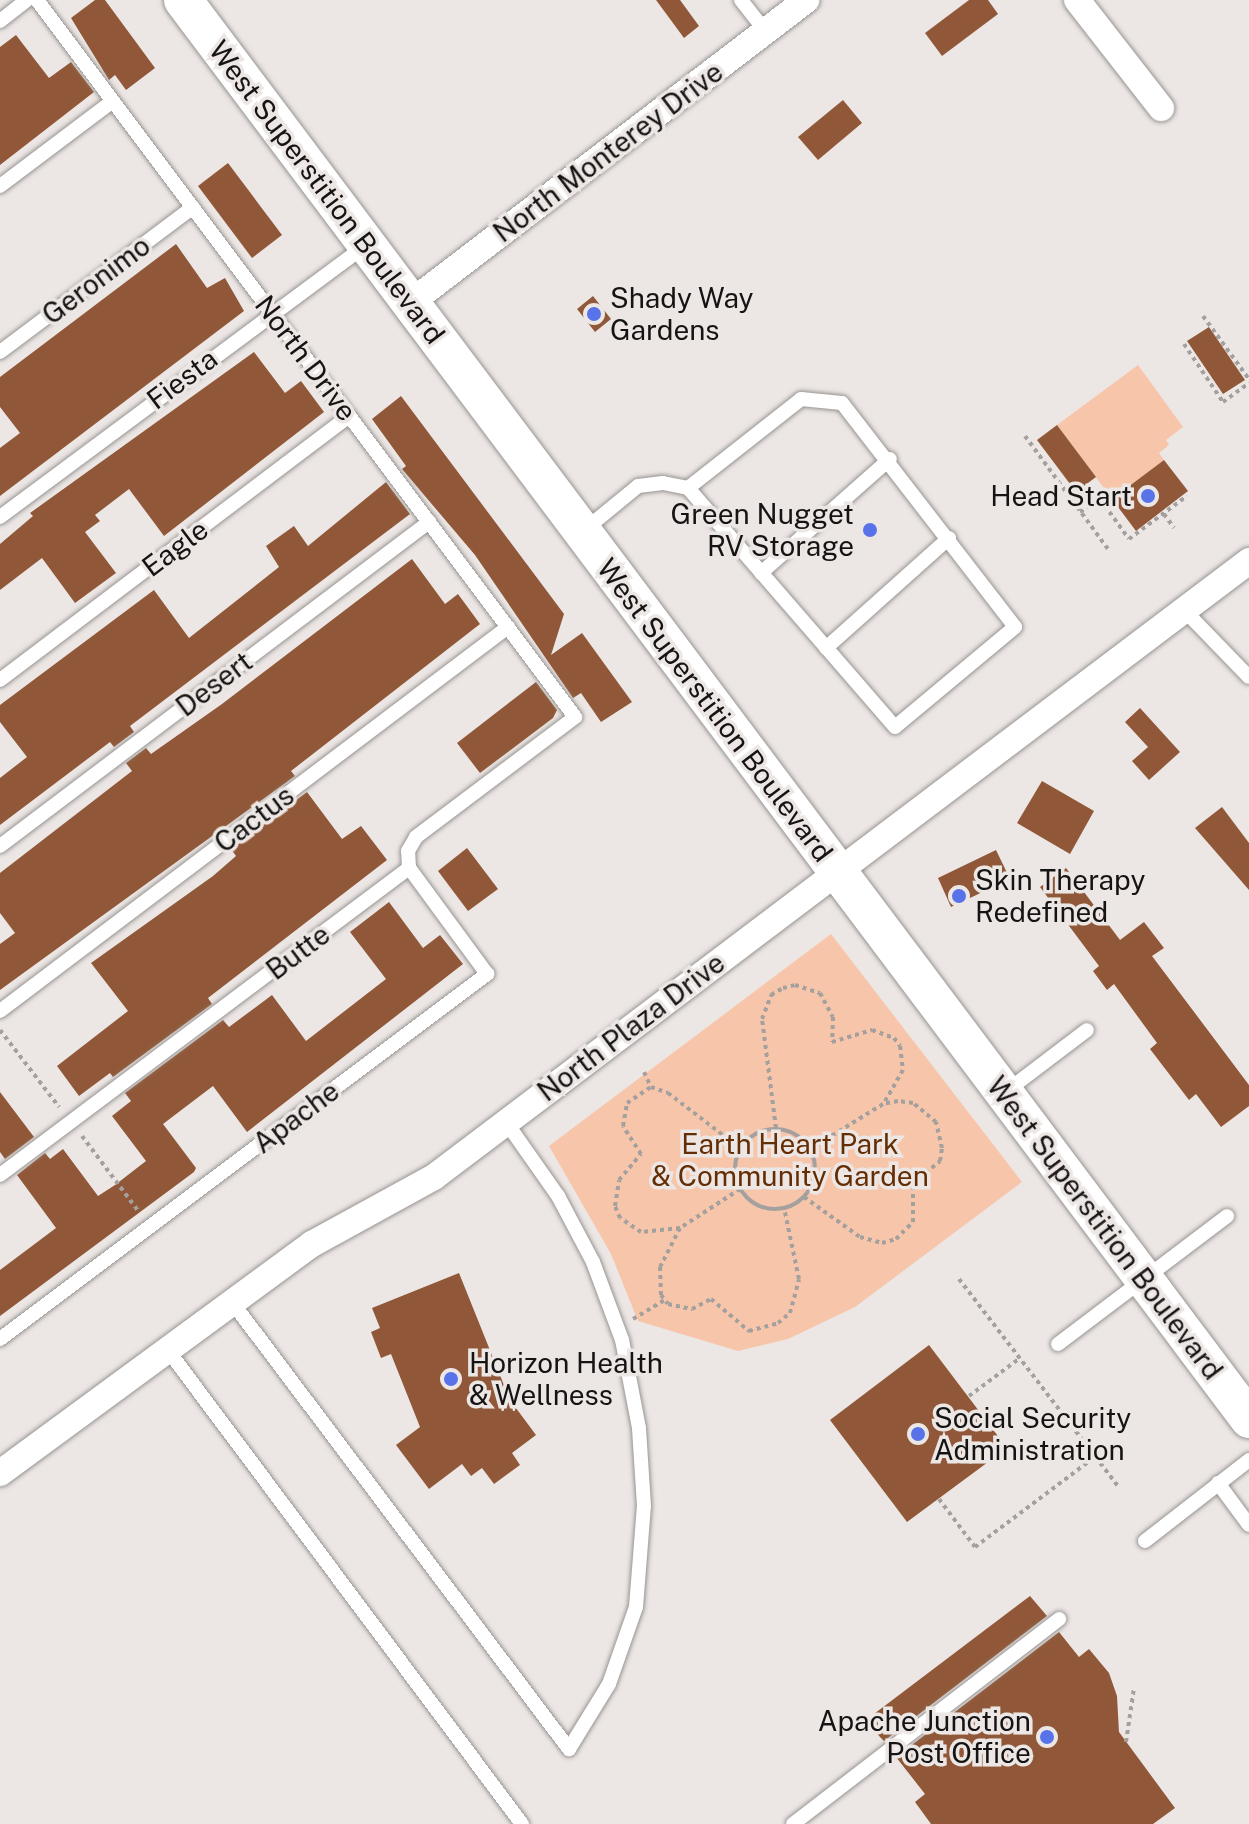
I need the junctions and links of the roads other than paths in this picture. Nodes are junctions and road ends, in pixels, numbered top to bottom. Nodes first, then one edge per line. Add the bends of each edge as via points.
1 (27, 0) edge
2 (37, 0) edge
3 (183, 0) edge
4 (741, 0) edge
5 (806, 0) edge
6 (1077, 0) edge
7 (0, 21) edge
8 (765, 31) junction
9 (113, 101) junction
10 (1161, 108) dead end
11 (0, 186) edge
12 (193, 207) junction
13 (366, 245) junction
14 (410, 303) junction
15 (272, 313) junction
16 (0, 352) edge
17 (349, 416) junction
18 (890, 459) junction
19 (688, 488) junction
20 (0, 517) edge
21 (429, 522) junction
22 (582, 532) junction
23 (949, 538) junction
24 (1249, 561) edge
25 (761, 573) junction
26 (1184, 610) junction
27 (508, 627) junction
28 (826, 648) junction
29 (1249, 677) edge
30 (0, 680) edge
31 (0, 846) edge
32 (409, 868) junction
33 (836, 871) junction
34 (0, 1011) edge
35 (1087, 1030) dead end
36 (1003, 1093) junction
37 (506, 1122) junction
38 (0, 1175) edge
39 (1227, 1216) dead end
40 (1144, 1279) junction
41 (232, 1302) junction
42 (0, 1339) edge
43 (1058, 1344) dead end
44 (167, 1349) junction
45 (1249, 1419) edge
46 (1249, 1460) edge
47 (0, 1473) edge
48 (1218, 1483) junction
49 (1249, 1525) edge
50 (1145, 1541) dead end
51 (1059, 1619) dead end
52 (522, 1824) edge
53 (793, 1824) edge

1 - 7 lane
2 - 9 lane, North Drive
3 - 13 main road, West Superstition Boulevard
4 - 8 lane
5 - 8 street, North Monterey Drive
6 - 10 street
8 - 14 street, North Monterey Drive
9 - 11 lane
9 - 12 lane, North Drive
12 - 15 lane, North Drive
12 - 16 lane, Geronimo
13 - 14 main road, West Superstition Boulevard
13 - 15 lane, Fiesta
14 - 22 main road, West Superstition Boulevard
15 - 17 lane, North Drive
15 - 20 lane, Fiesta
17 - 21 lane, North Drive
17 - 30 lane, Eagle
18 - 19 lane via 842,403 801,399
18 - 23 lane
18 - 25 lane
19 - 22 lane via 638,486
19 - 25 lane
21 - 27 lane, North Drive
21 - 31 lane, Desert
22 - 33 main road, West Superstition Boulevard
23 - 28 lane
23 - 28 lane via 1015,627 895,727
24 - 26 street, North Plaza Drive
25 - 28 lane
26 - 29 lane
26 - 33 street, North Plaza Drive
27 - 32 lane, North Drive via 575,717 416,837 408,851
27 - 34 lane, Cactus
32 - 38 lane, Butte
32 - 42 lane, Apache via 487,974
33 - 36 main road, West Superstition Boulevard
33 - 37 street, North Plaza Drive
35 - 36 lane
36 - 40 main road, West Superstition Boulevard
37 - 41 street, North Plaza Drive via 434,1177 312,1244
37 - 41 lane via 558,1196 617,1326 639,1428 644,1506 636,1607 609,1684 569,1749
39 - 40 lane
40 - 43 lane
40 - 45 main road, West Superstition Boulevard
41 - 44 street, North Plaza Drive
44 - 47 street, North Plaza Drive
44 - 52 lane
46 - 48 lane
48 - 49 lane
48 - 50 lane
51 - 53 lane

